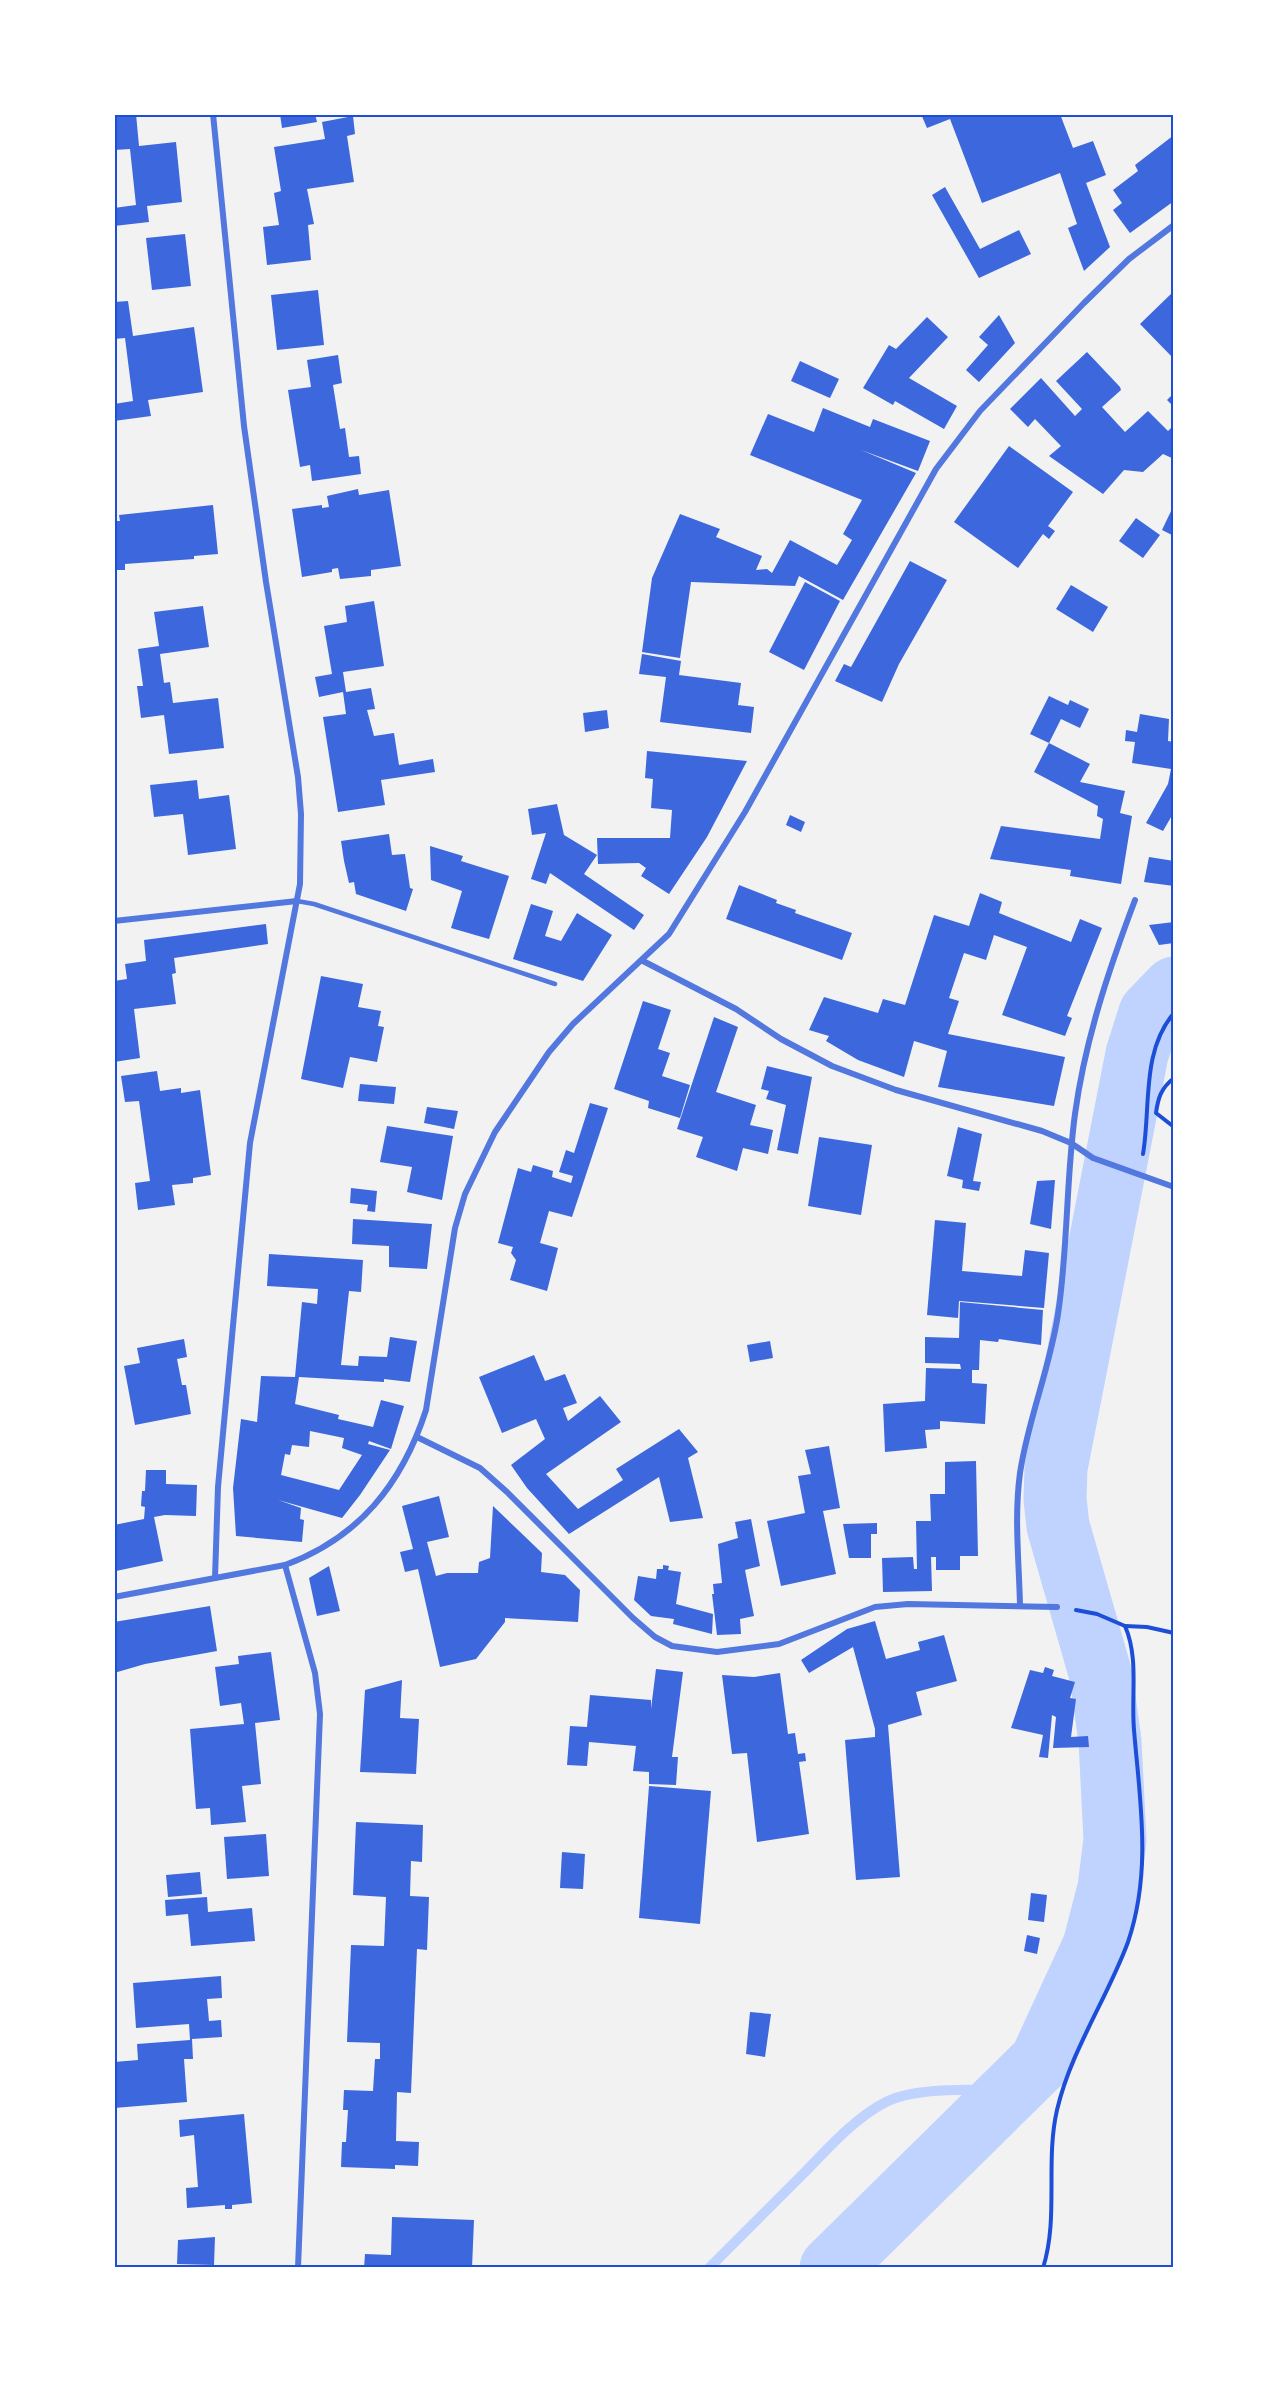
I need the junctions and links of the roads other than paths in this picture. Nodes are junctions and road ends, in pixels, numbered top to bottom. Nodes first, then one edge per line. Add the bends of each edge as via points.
1 (213, 114) edge
2 (1174, 225) edge
3 (1136, 900) dead end
4 (297, 901) junction
5 (114, 921) edge
6 (643, 961) junction
7 (555, 984) dead end
8 (1071, 1143) junction
9 (1174, 1187) edge
10 (417, 1437) junction
11 (285, 1565) junction
12 (215, 1578) junction
13 (114, 1596) edge
14 (1020, 1605) junction
15 (1058, 1606) dead end
16 (298, 2268) edge

1 - 4 street via 244,426 298,777 301,814
2 - 6 street via 1129,259 1076,312 981,411 936,469 725,846 669,934
3 - 8 street via 1108,971
4 - 5 street
4 - 7 lane
4 - 12 street via 250,1143 218,1487
6 - 8 street via 736,1009 832,1066 896,1090 1042,1131
6 - 10 street via 573,1024 549,1052 479,1162 455,1228 426,1410
8 - 9 street via 1093,1158
8 - 14 street via 1058,1311 1020,1474 1016,1514
10 - 11 street via 381,1501 310,1556
10 - 14 street via 480,1468 633,1618 672,1646 717,1652 779,1644 875,1607
11 - 12 street
11 - 16 street via 315,1673 320,1714
12 - 13 street
14 - 15 street

